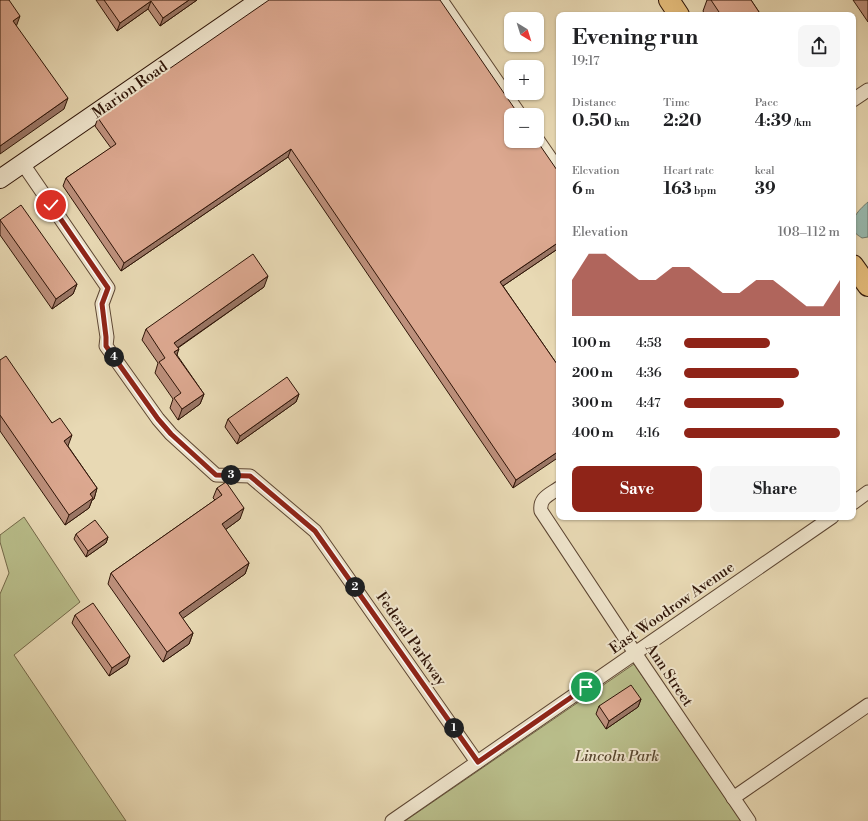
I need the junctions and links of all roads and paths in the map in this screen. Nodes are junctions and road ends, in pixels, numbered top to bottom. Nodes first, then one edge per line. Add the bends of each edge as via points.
1 (260, 0) edge
2 (441, 0) edge
3 (669, 0) edge
4 (677, 12) edge
5 (868, 90) edge
6 (856, 98) edge
7 (515, 108) edge
8 (543, 148) edge
9 (23, 164) junction
10 (556, 167) edge
11 (0, 179) edge
12 (556, 490) edge
13 (868, 492) edge
14 (856, 501) edge
15 (828, 520) edge
16 (635, 653) junction
17 (868, 705) edge
18 (478, 762) junction
19 (733, 798) junction
20 (392, 821) edge
21 (749, 821) edge

1 - 9 street, Marion Road
2 - 7 street
3 - 4 main road
5 - 6 street
8 - 10 street
9 - 11 street, Marion Road
9 - 18 street, Federal Parkway via 108,288 102,304 106,346 158,419 216,475 250,476 315,531
12 - 16 street, Ann Street via 541,501 541,511
13 - 14 street
15 - 16 street, East Woodrow Avenue
16 - 18 street, East Woodrow Avenue
16 - 19 street, Ann Street
17 - 19 street
18 - 20 street, East Woodrow Avenue
19 - 21 street, Ann Street

